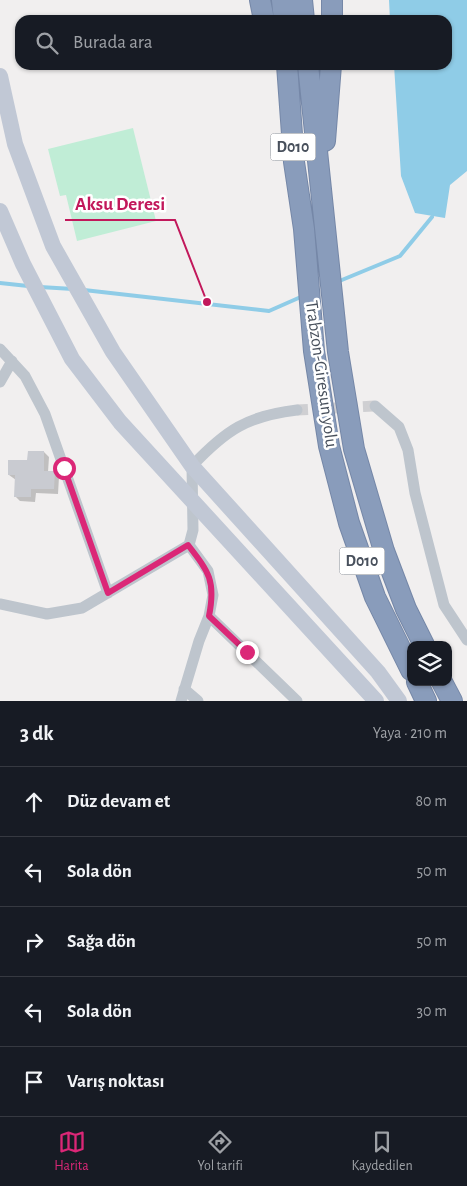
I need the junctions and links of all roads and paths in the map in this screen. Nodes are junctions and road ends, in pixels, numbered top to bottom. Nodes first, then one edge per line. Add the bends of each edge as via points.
1 (260, 0) edge
2 (282, 0) edge
3 (302, 0) edge
4 (332, 0) edge
5 (263, 15) edge
6 (284, 15) edge
7 (304, 15) edge
8 (332, 15) edge
9 (273, 70) edge
10 (287, 70) edge
11 (308, 70) edge
12 (331, 70) edge
13 (0, 76) edge
14 (294, 162) junction
15 (320, 193) junction
16 (0, 211) edge
17 (0, 349) edge
18 (12, 361) junction
19 (0, 382) edge
20 (375, 406) tunnel mouth
21 (297, 410) tunnel mouth
22 (192, 466) junction
23 (192, 502) junction
24 (188, 545) junction
25 (108, 593) junction
26 (0, 604) edge
27 (209, 616) junction
28 (467, 640) edge
29 (422, 641) edge
30 (407, 662) edge
31 (419, 686) edge
32 (444, 686) edge
33 (184, 689) junction
34 (181, 701) edge
35 (198, 701) edge
36 (297, 701) edge
37 (376, 701) edge
38 (399, 701) edge
39 (426, 701) edge
40 (452, 701) edge

1 - 5 highway
2 - 6 highway
3 - 7 highway
4 - 8 highway
9 - 14 highway
10 - 14 highway, Trabzon-Giresun yolu / D010
11 - 15 highway, Trabzon-Giresun yolu / D010
12 - 15 highway
13 - 22 main road via 15,144 52,246 113,352
14 - 30 highway, Trabzon-Giresun yolu / D010 via 304,229 314,351 329,446 349,523 376,597
15 - 29 highway, Trabzon-Giresun yolu / D010 via 338,352 354,449 384,551
16 - 23 main road via 23,264 72,359 120,422
17 - 18 street
18 - 19 street
18 - 25 street via 45,414
20 - 28 street via 399,427 408,450 415,493 444,605
21 - 22 street via 267,414 236,428 214,443
22 - 23 street
22 - 38 main road via 378,672
23 - 24 street via 193,530
23 - 37 main road
24 - 25 street
24 - 27 street via 212,580 214,595
25 - 26 street via 82,608 47,614
27 - 33 street
27 - 36 street
31 - 39 highway
32 - 40 highway
33 - 34 street
33 - 35 street

